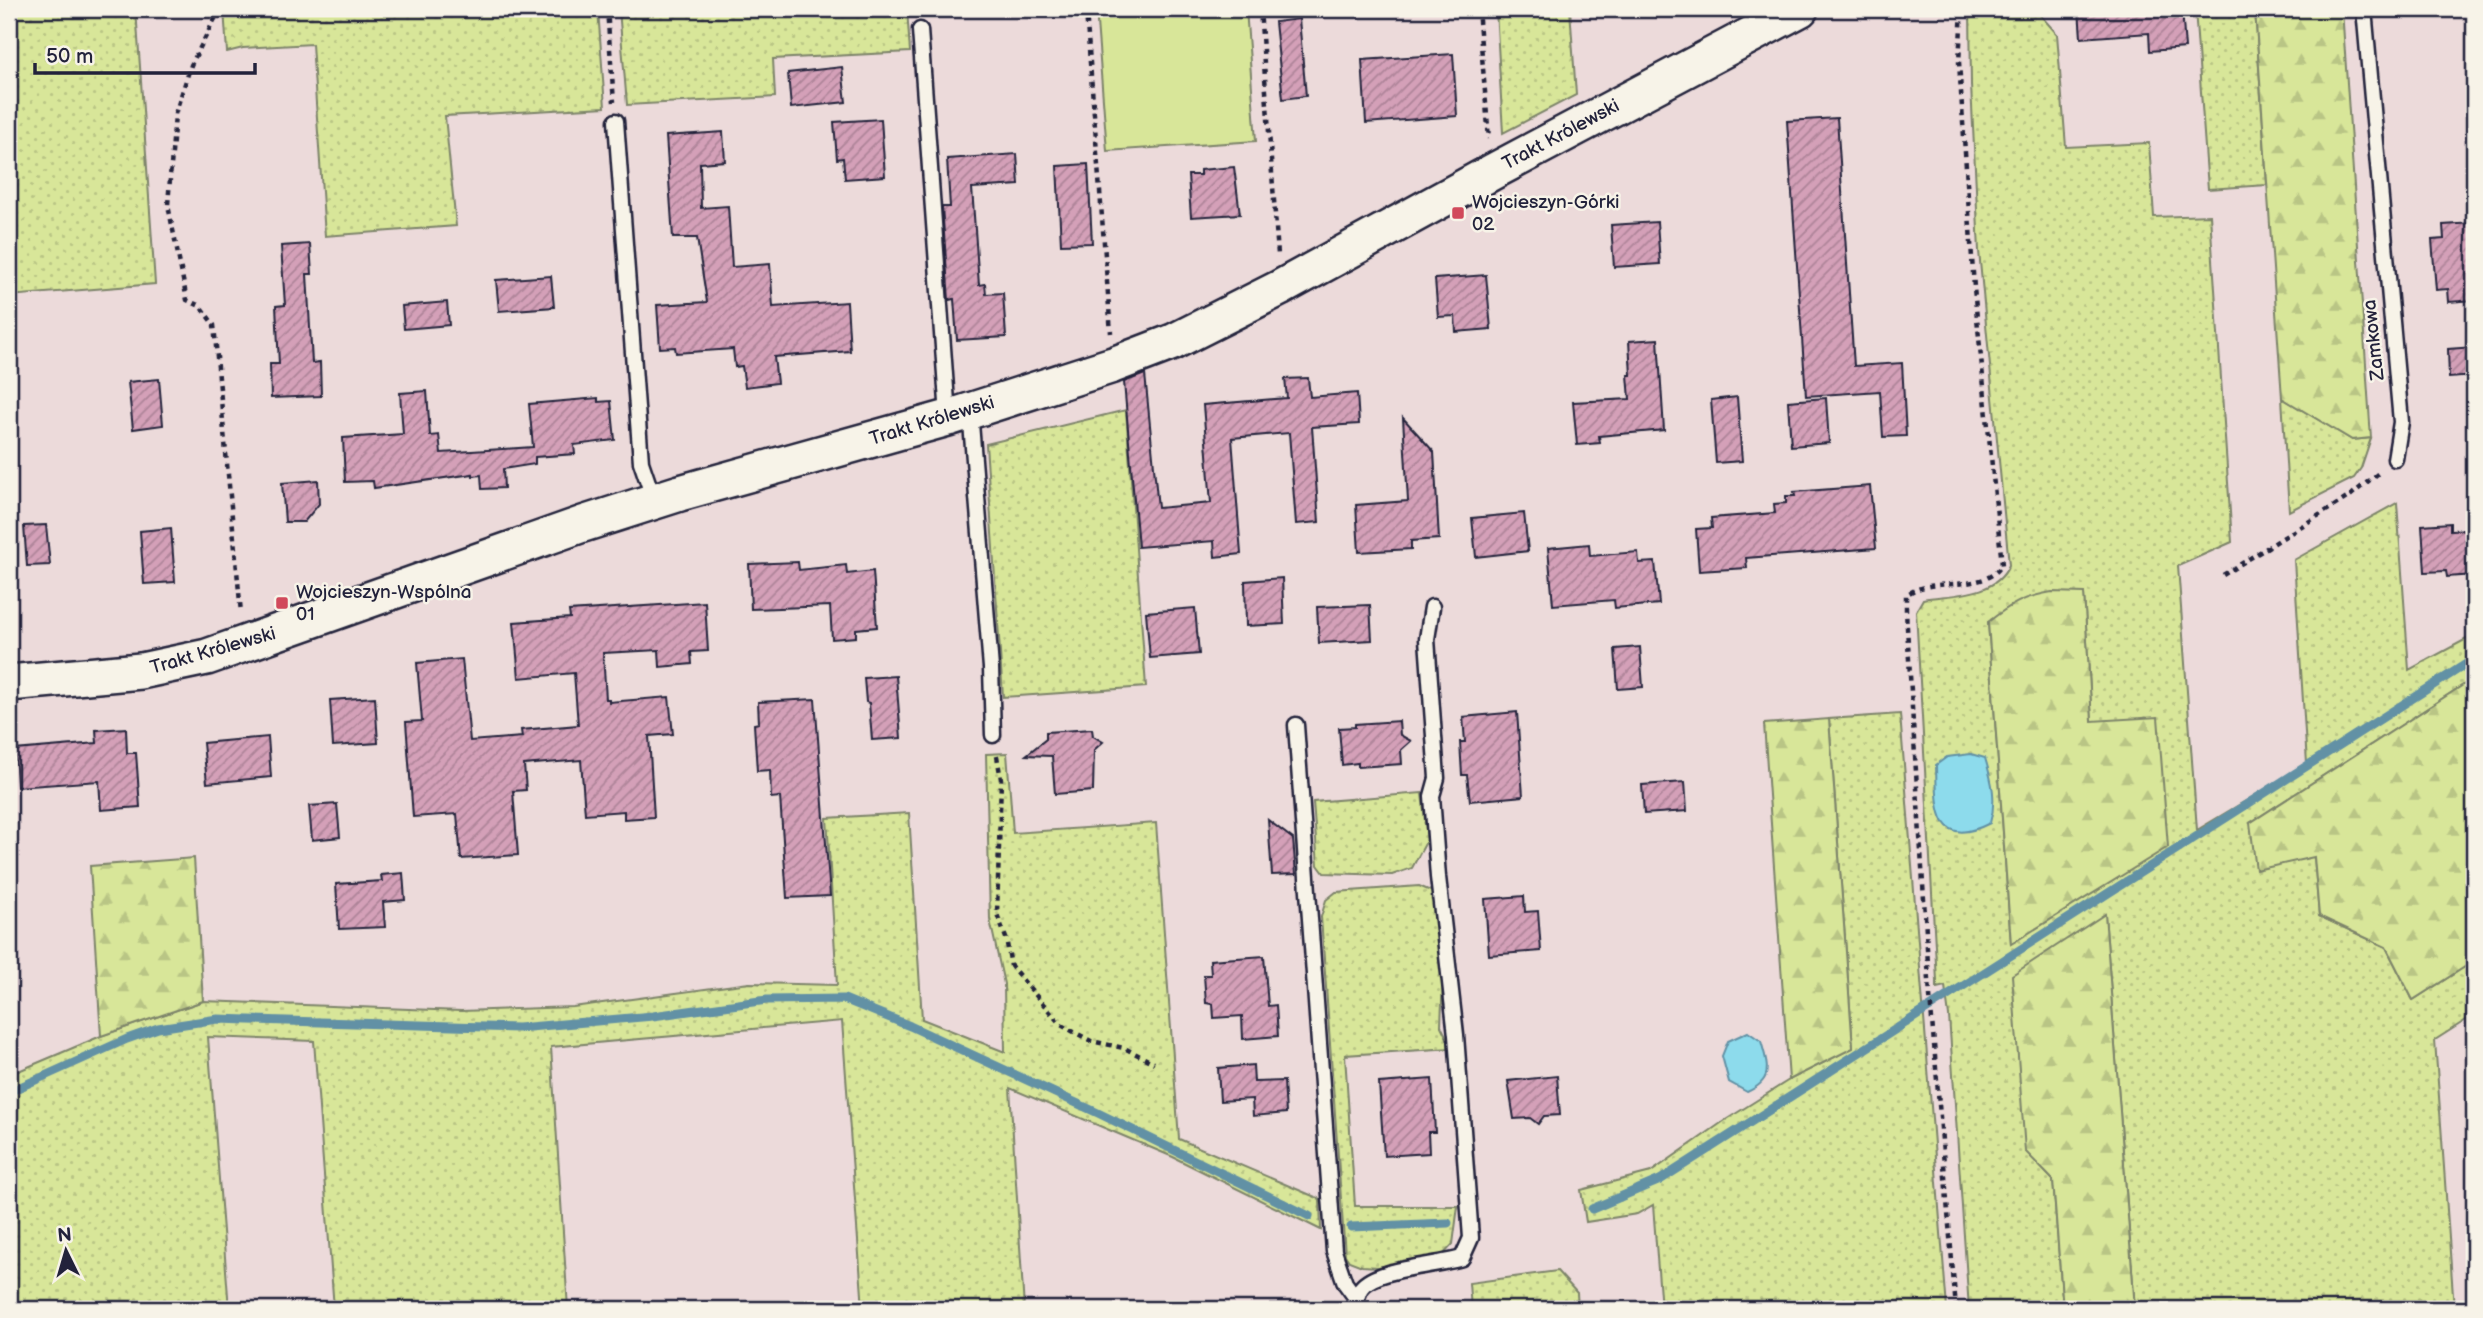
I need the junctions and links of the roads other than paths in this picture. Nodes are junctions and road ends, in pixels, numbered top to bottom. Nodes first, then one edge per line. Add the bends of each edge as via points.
1 (1800, 9) edge
2 (2364, 9) edge
3 (920, 30) dead end
4 (616, 121) road end
5 (959, 414) junction
6 (2395, 459) road end
7 (654, 502) junction
8 (1433, 607) dead end
9 (9, 683) edge
10 (1296, 725) dead end
11 (993, 734) road end
12 (1355, 1304) edge

1 - 5 street, Trakt Królewski via 1173,342
2 - 6 lane, Zamkowa via 2401,422
3 - 5 lane
4 - 7 lane via 640,462
5 - 7 street, Trakt Królewski
5 - 11 lane via 991,668
7 - 9 street, Trakt Królewski via 244,645 169,666
8 - 12 lane via 1427,639 1437,778 1432,796 1471,1238 1462,1258 1388,1272 1363,1286
10 - 12 lane via 1334,1251

